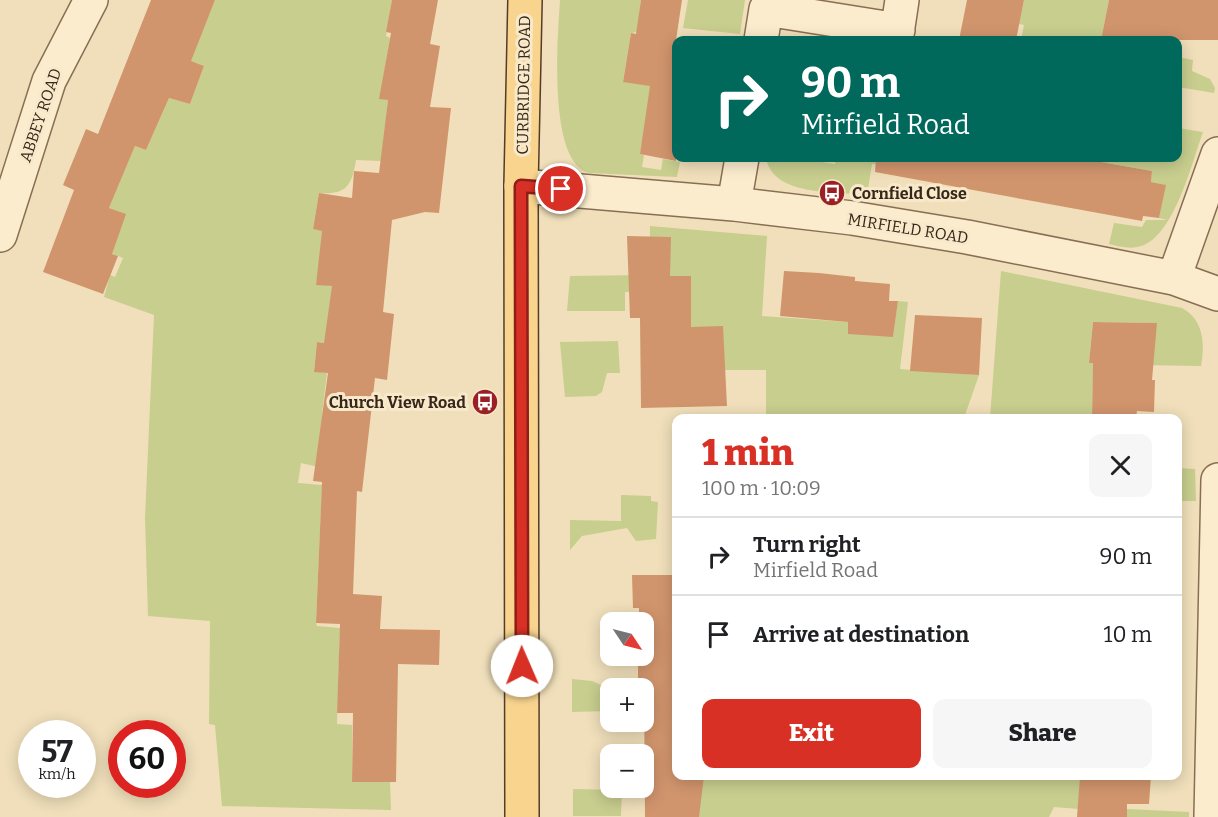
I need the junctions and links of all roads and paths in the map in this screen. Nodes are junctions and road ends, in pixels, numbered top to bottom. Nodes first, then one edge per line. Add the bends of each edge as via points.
1 (91, 0) edge
2 (525, 0) edge
3 (765, 17) edge
4 (899, 24) edge
5 (1218, 154) edge
6 (741, 162) edge
7 (521, 186) junction
8 (734, 204) junction
9 (0, 235) edge
10 (1174, 279) junction
11 (1218, 294) edge
12 (1218, 480) edge
13 (522, 817) edge
14 (1211, 817) edge

1 - 9 street, ABBEY ROAD via 49,81
2 - 7 main road, CURBRIDGE ROAD
3 - 4 street
5 - 10 street
6 - 8 street
7 - 8 street, MIRFIELD ROAD
7 - 13 main road, CURBRIDGE ROAD
8 - 10 street, MIRFIELD ROAD via 863,220
10 - 11 street, MIRFIELD ROAD
12 - 14 street

